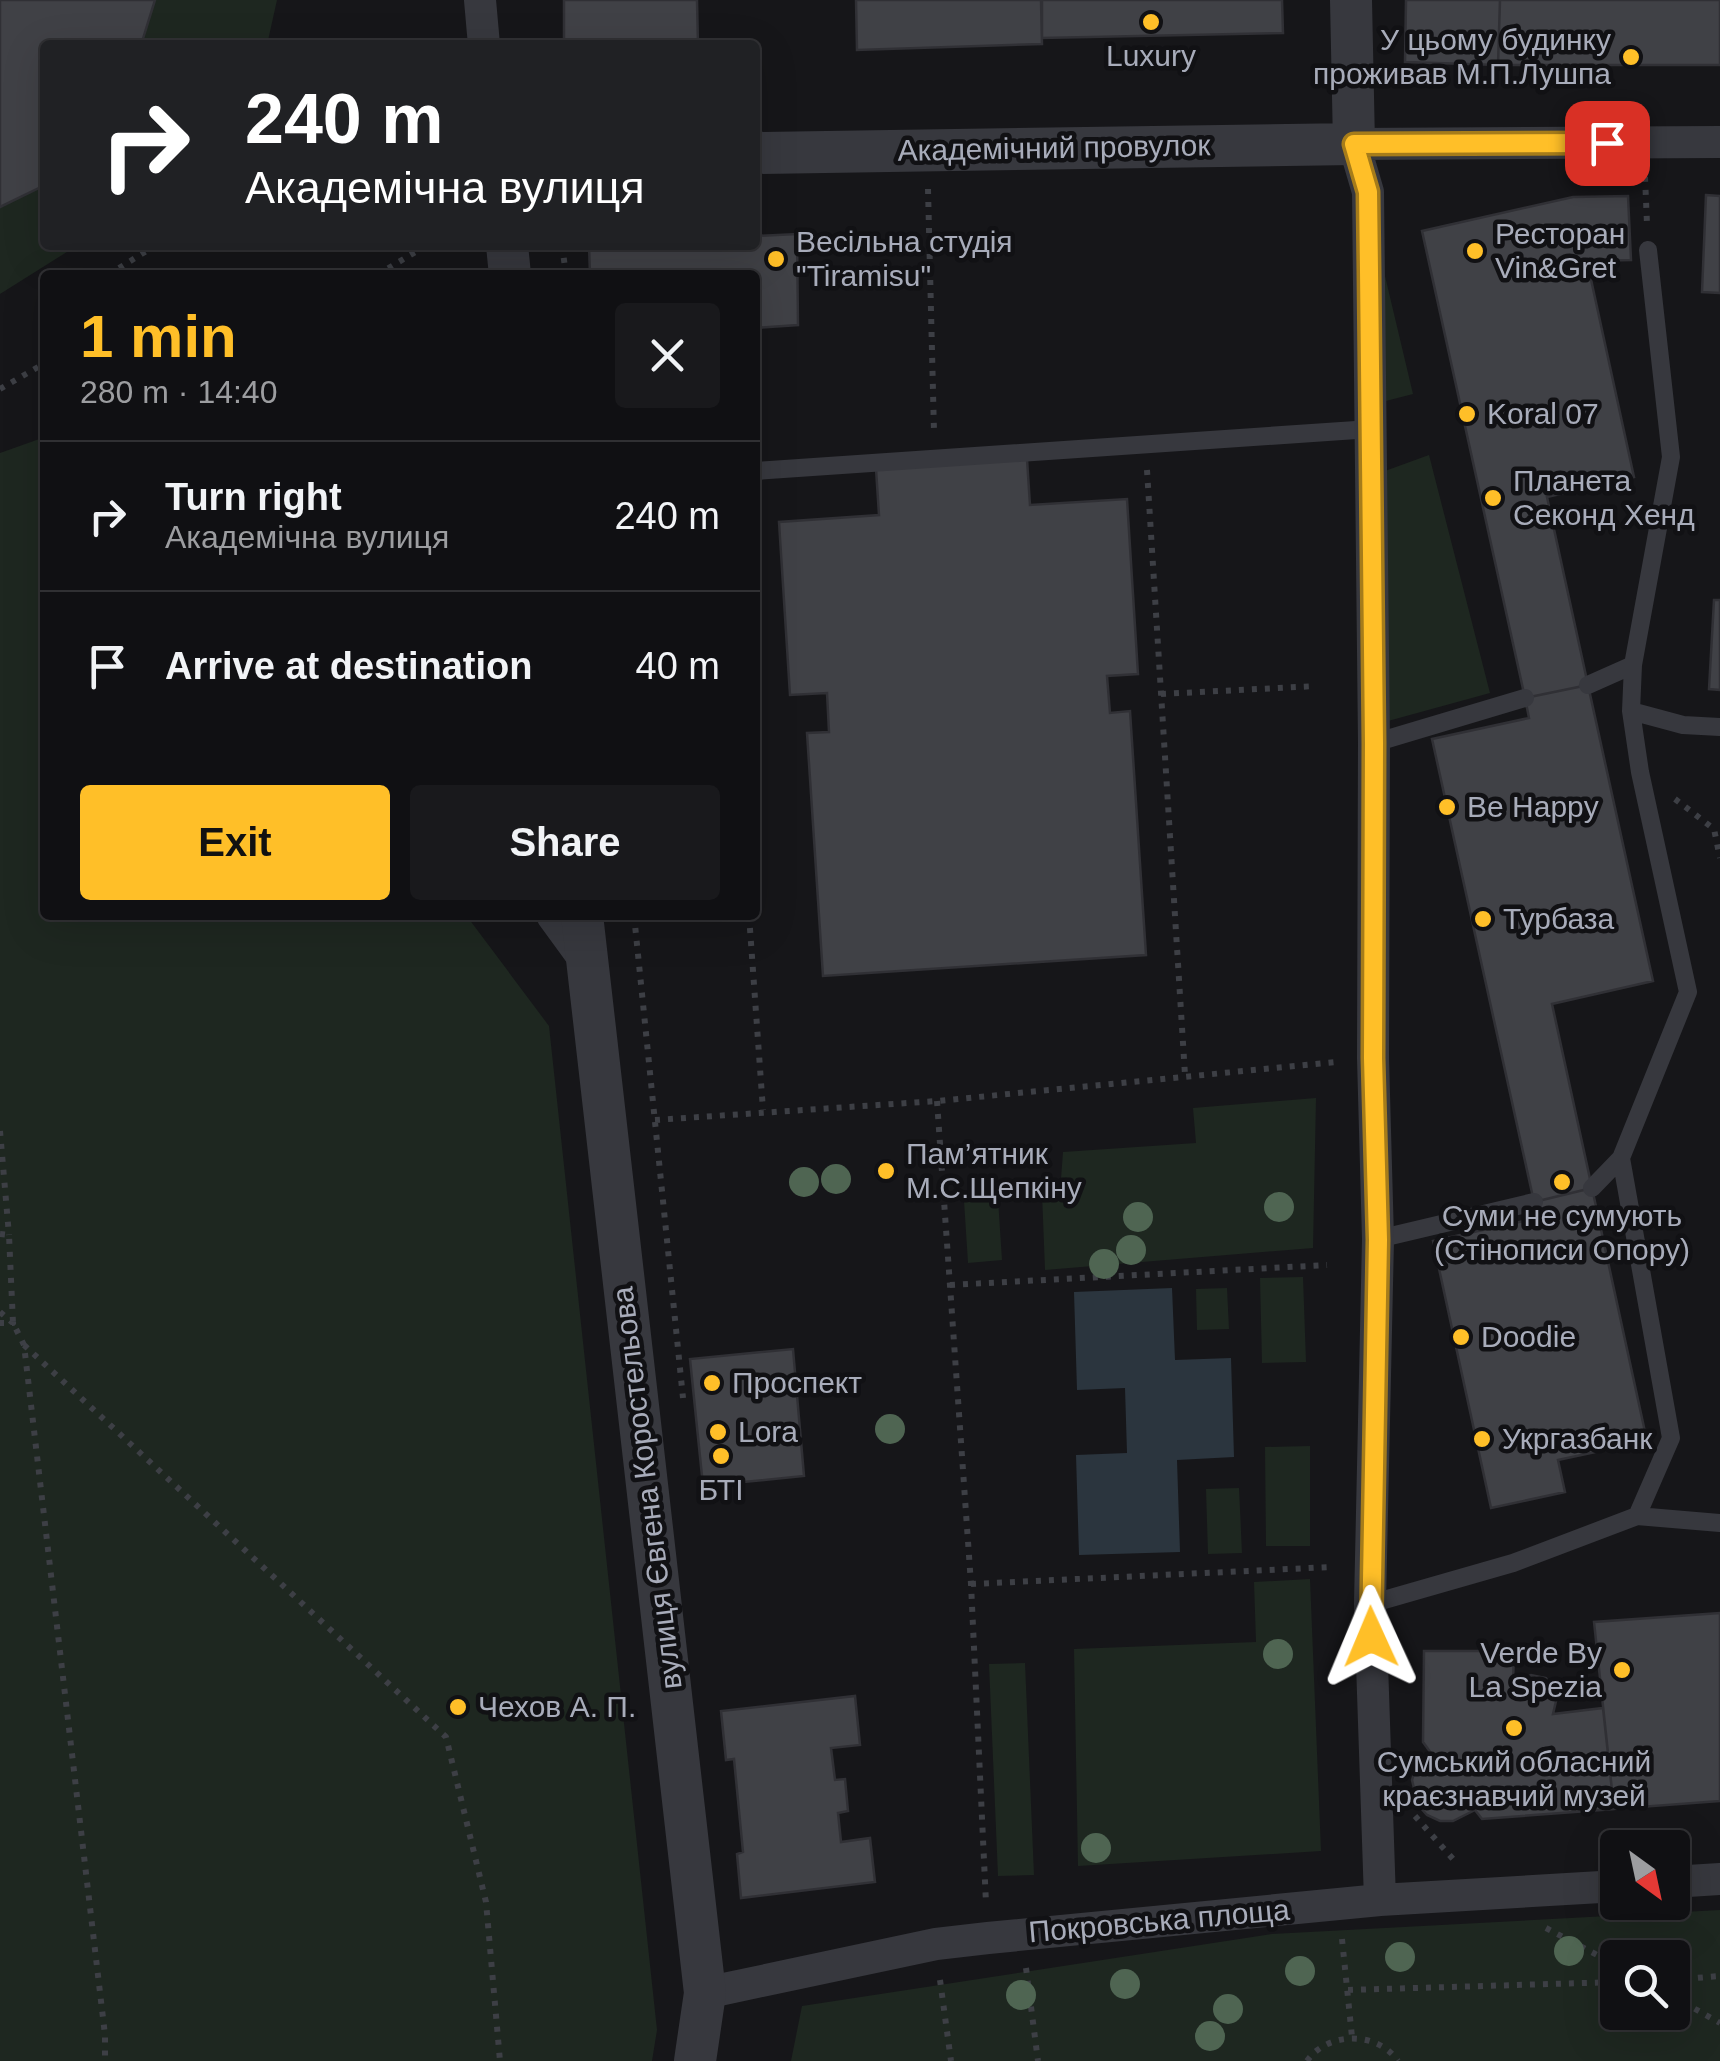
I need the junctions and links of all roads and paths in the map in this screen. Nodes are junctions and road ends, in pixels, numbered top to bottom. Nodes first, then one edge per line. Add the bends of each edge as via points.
1 (480, 0) edge
2 (1351, 0) edge
3 (484, 40) edge
4 (1643, 142) junction
5 (1720, 142) edge
6 (1354, 144) junction
7 (926, 150) junction
8 (760, 153) edge
9 (148, 250) edge
10 (418, 250) edge
11 (1648, 250) joint
12 (116, 270) edge
13 (385, 270) edge
14 (40, 366) edge
15 (0, 389) edge
16 (1370, 428) junction
17 (1146, 444) junction
18 (935, 458) junction
19 (760, 470) edge
20 (1633, 664) junction
21 (1588, 685) dead end
22 (1316, 686) dead end
23 (1161, 694) junction
24 (1525, 698) dead end
25 (1632, 711) junction
26 (1720, 727) edge
27 (1374, 743) junction
28 (1640, 772) junction
29 (1720, 858) edge
30 (556, 920) edge
31 (583, 920) edge
32 (750, 920) edge
33 (587, 963) junction
34 (1373, 1058) junction
35 (1184, 1075) junction
36 (937, 1101) junction
37 (762, 1110) junction
38 (655, 1120) dead end
39 (0, 1130) edge
40 (1621, 1158) junction
41 (1592, 1188) dead end
42 (1534, 1202) dead end
43 (4, 1234) edge
44 (1378, 1240) junction
45 (1327, 1265) dead end
46 (950, 1285) junction
47 (0, 1312) edge
48 (0, 1323) edge
49 (13, 1323) junction
50 (24, 1345) junction
51 (1637, 1516) junction
52 (1720, 1523) edge
53 (1332, 1567) dead end
54 (970, 1584) junction
55 (1370, 1604) junction
56 (1720, 1878) edge
57 (1690, 1880) edge
58 (1600, 1887) edge
59 (1380, 1900) junction
60 (1338, 1904) junction
61 (986, 1916) dead end
62 (1022, 1934) junction
63 (936, 1944) junction
64 (1720, 1976) edge
65 (1690, 1978) edge
66 (1600, 1983) edge
67 (1348, 1990) junction
68 (705, 1993) junction
69 (1690, 2006) edge
70 (1720, 2023) edge
71 (1352, 2037) junction
72 (105, 2061) edge
73 (500, 2061) edge
74 (695, 2061) edge
75 (951, 2061) edge
76 (1038, 2061) edge
77 (1307, 2061) edge
78 (1398, 2061) edge

1 - 3 street
2 - 6 street
4 - 5 street
4 - 6 street
4 - 11 path
6 - 7 street, Академічний провулок
6 - 16 street via 1368,192
7 - 8 street, Академічний провулок
7 - 18 path
9 - 12 path
10 - 13 path
11 - 20 lane via 1671,457
14 - 15 path
16 - 17 lane
16 - 27 street
17 - 18 lane
17 - 23 path
18 - 19 lane
20 - 21 lane
20 - 25 lane
22 - 23 path
23 - 35 path
24 - 27 lane
25 - 26 lane
25 - 28 lane
27 - 34 street
28 - 29 path via 1714,829
28 - 40 lane via 1688,992
30 - 33 street
31 - 33 street, вулиця Євгена Коростельова
32 - 37 path
33 - 68 street, вулиця Євгена Коростельова
34 - 35 path
34 - 44 street
35 - 36 path
36 - 37 path
36 - 46 path
37 - 38 path
39 - 43 path
40 - 41 lane
40 - 51 lane via 1670,1438
42 - 44 lane
43 - 49 path
44 - 55 street
45 - 46 path
46 - 54 path
47 - 49 path
48 - 49 path
49 - 50 path
50 - 72 path
50 - 73 path via 446,1737 486,1902
51 - 52 lane
51 - 55 lane
53 - 54 path
54 - 61 path
55 - 59 street
56 - 57 street
58 - 59 street, Покровська площа
59 - 60 street, Покровська площа
60 - 62 street, Покровська площа
60 - 67 path
62 - 63 street, Покровська площа
62 - 76 path
63 - 68 street, Покровська площа
63 - 75 path
64 - 65 path
66 - 67 path
67 - 71 path
68 - 74 street, вулиця Євгена Коростельова
69 - 70 path
71 - 77 path via 1330,2042
71 - 78 path via 1374,2041

